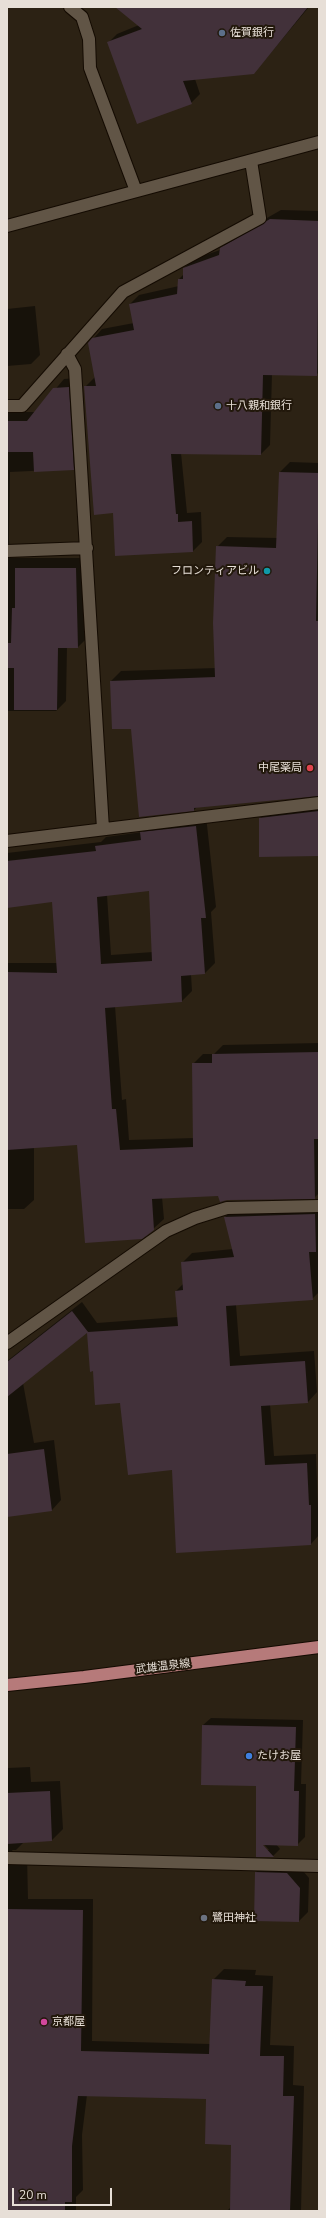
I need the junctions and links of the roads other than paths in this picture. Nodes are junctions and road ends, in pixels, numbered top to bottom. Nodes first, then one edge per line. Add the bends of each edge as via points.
1 (70, 7) edge
2 (319, 142) edge
3 (252, 161) junction
4 (136, 191) junction
5 (7, 226) edge
6 (68, 354) junction
7 (7, 406) edge
8 (87, 548) junction
9 (7, 551) edge
10 (319, 802) edge
11 (103, 829) junction
12 (7, 841) edge
13 (319, 1206) edge
14 (7, 1343) edge
15 (319, 1647) edge
16 (7, 1685) edge
17 (7, 1858) edge
18 (319, 1866) edge

1 - 4 street via 82,17 89,39 90,68
2 - 3 street
3 - 4 street
3 - 6 street via 260,218 123,292
4 - 5 street
6 - 7 street via 22,406
6 - 8 street via 76,369
8 - 9 street
8 - 11 street
10 - 11 street
11 - 12 street
13 - 14 street via 227,1208 194,1218 166,1231
15 - 16 main road, 武雄温泉線
17 - 18 street

